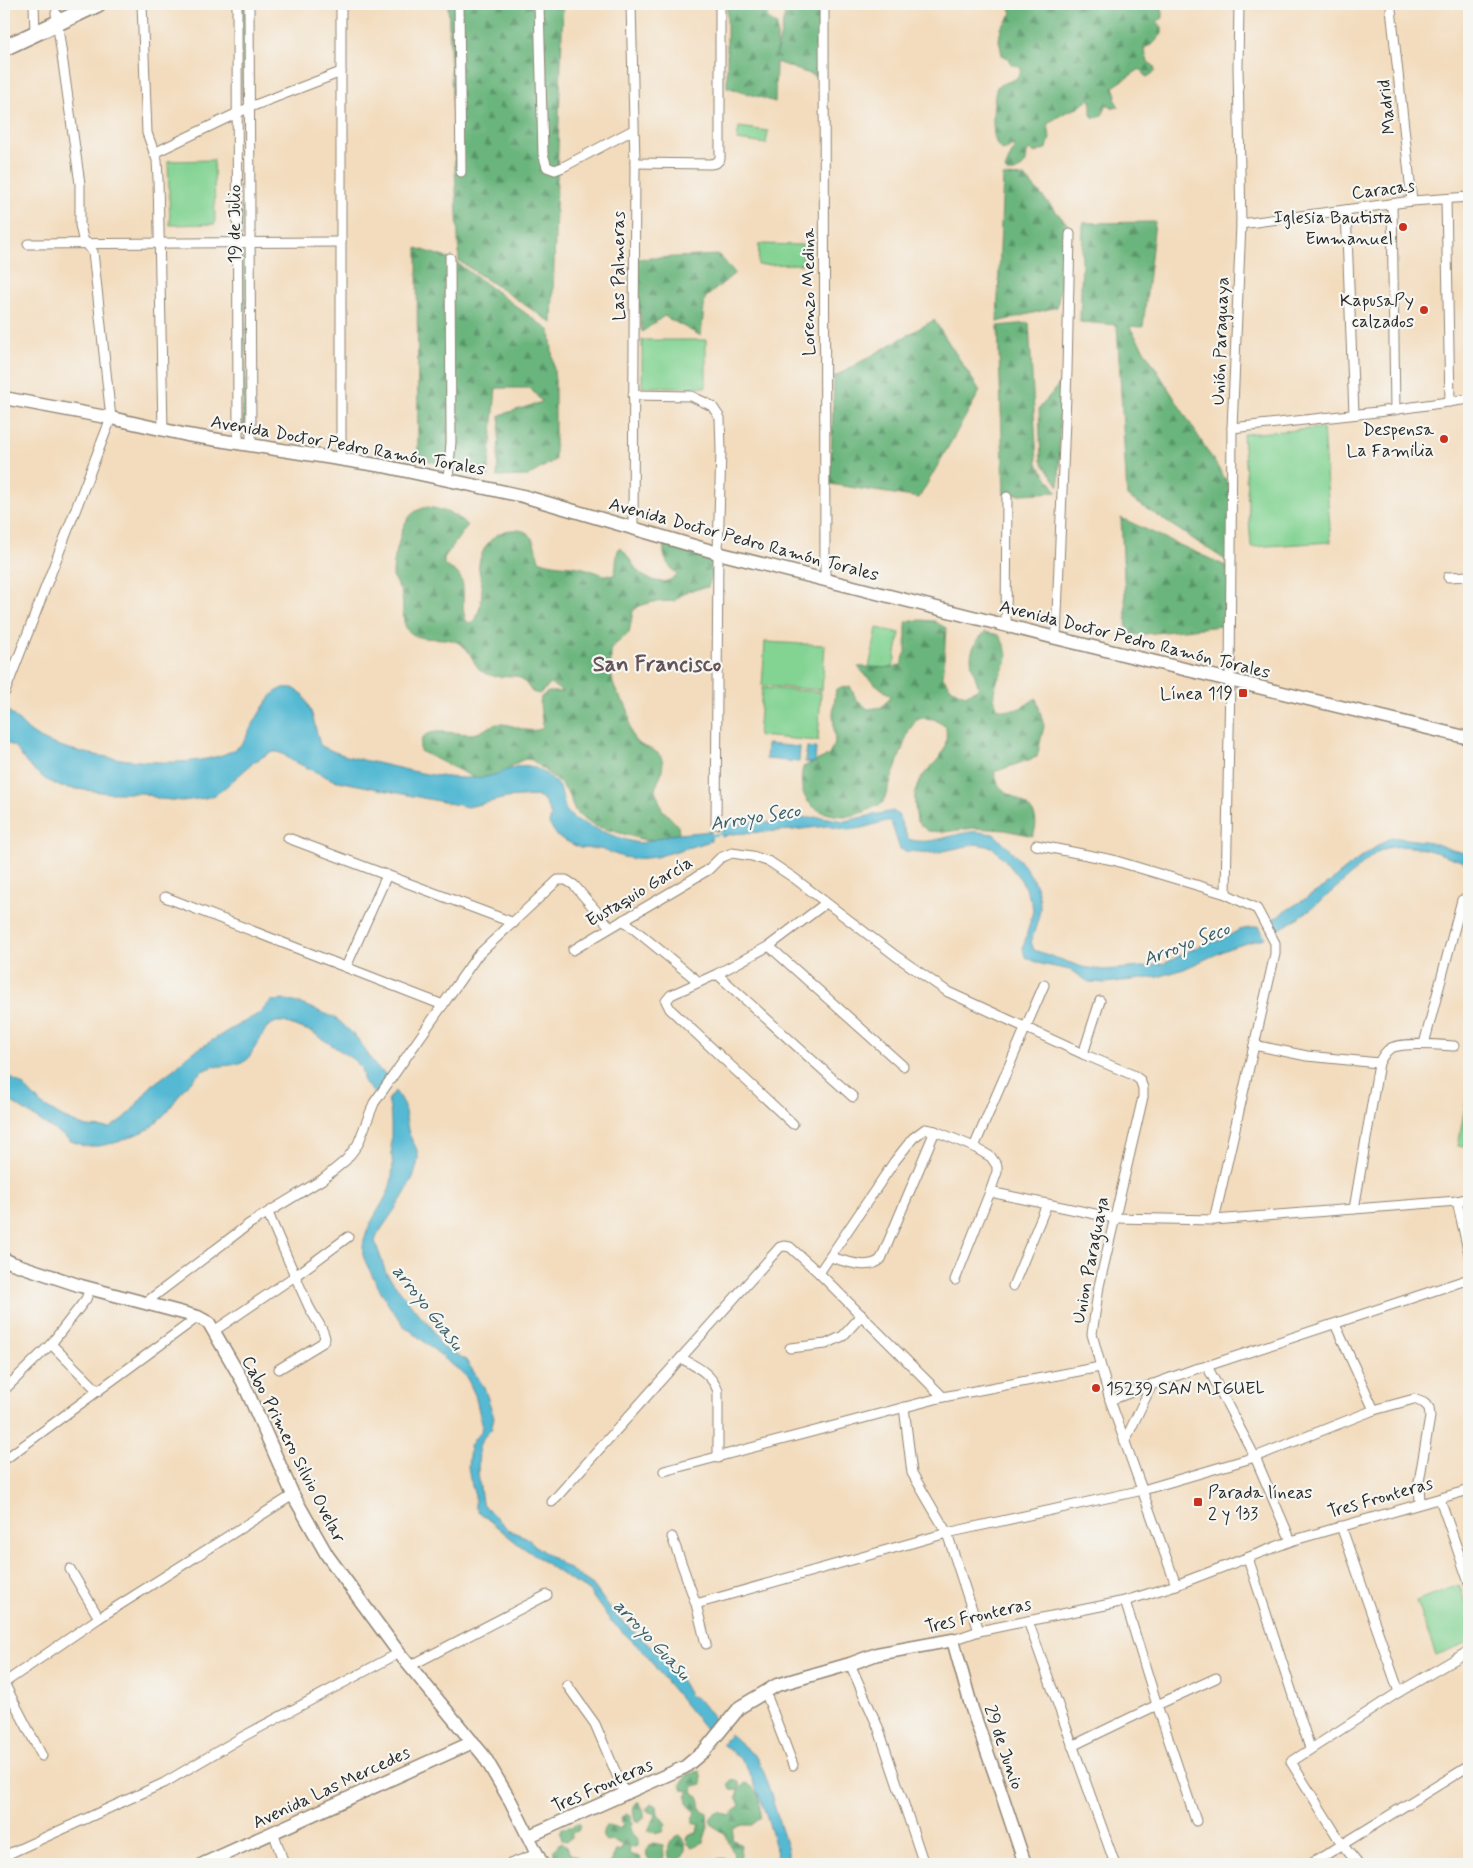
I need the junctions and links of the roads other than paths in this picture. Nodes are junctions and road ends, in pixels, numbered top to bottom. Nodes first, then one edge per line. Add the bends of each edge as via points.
1 (34, 4) edge
2 (75, 4) edge
3 (98, 4) edge
4 (142, 4) edge
5 (237, 4) edge
6 (249, 4) edge
7 (341, 4) edge
8 (459, 4) edge
9 (539, 4) edge
10 (632, 4) edge
11 (720, 4) edge
12 (824, 4) edge
13 (1239, 4) edge
14 (1391, 9) dead end
15 (57, 18) junction
16 (35, 28) junction
17 (4, 38) edge
18 (4, 48) edge
19 (341, 72) junction
20 (250, 107) junction
21 (237, 113) junction
22 (633, 130) junction
23 (154, 153) junction
24 (635, 163) junction
25 (461, 172) dead end
26 (1469, 197) edge
27 (1446, 199) junction
28 (1412, 201) junction
29 (1392, 204) junction
30 (1346, 210) junction
31 (1241, 224) junction
32 (1070, 234) dead end
33 (238, 242) junction
34 (250, 242) junction
35 (341, 242) junction
36 (86, 243) junction
37 (158, 243) junction
38 (28, 244) dead end
39 (450, 258) dead end
40 (633, 395) junction
41 (4, 398) edge
42 (1469, 399) edge
43 (1450, 402) junction
44 (1395, 410) junction
45 (1354, 414) junction
46 (111, 418) junction
47 (1232, 428) junction
48 (163, 430) junction
49 (244, 444) junction
50 (341, 459) junction
51 (448, 480) junction
52 (1007, 497) dead end
53 (633, 528) junction
54 (718, 553) junction
55 (1469, 576) edge
56 (1448, 577) dead end
57 (825, 580) junction
58 (1006, 625) junction
59 (1056, 638) junction
60 (1230, 680) junction
61 (5, 692) edge
62 (1469, 738) edge
63 (716, 824) dead end
64 (288, 838) dead end
65 (1036, 846) dead end
66 (387, 875) junction
67 (1226, 894) junction
68 (165, 897) dead end
69 (1462, 900) dead end
70 (826, 903) junction
71 (623, 920) junction
72 (514, 923) junction
73 (610, 927) junction
74 (769, 946) junction
75 (574, 950) dead end
76 (346, 967) junction
77 (717, 974) junction
78 (699, 982) junction
79 (1044, 985) dead end
80 (1100, 1001) dead end
81 (443, 1005) junction
82 (1026, 1028) junction
83 (1424, 1044) junction
84 (1254, 1045) junction
85 (1454, 1046) dead end
86 (1083, 1054) junction
87 (1379, 1063) junction
88 (903, 1066) dead end
89 (853, 1097) dead end
90 (793, 1124) dead end
91 (935, 1131) junction
92 (974, 1147) junction
93 (990, 1192) junction
94 (1469, 1198) edge
95 (1457, 1201) junction
96 (1047, 1204) junction
97 (1354, 1209) junction
98 (268, 1213) junction
99 (1114, 1218) junction
100 (1214, 1220) junction
101 (348, 1237) dead end
102 (1469, 1254) edge
103 (830, 1257) junction
104 (4, 1258) edge
105 (820, 1273) junction
106 (295, 1276) junction
107 (1469, 1279) edge
108 (955, 1280) dead end
109 (1013, 1286) dead end
110 (90, 1288) junction
111 (145, 1303) junction
112 (862, 1315) junction
113 (198, 1317) junction
114 (1335, 1324) junction
115 (214, 1331) junction
116 (50, 1344) junction
117 (790, 1348) dead end
118 (681, 1358) junction
119 (1100, 1366) junction
120 (1207, 1366) junction
121 (279, 1369) dead end
122 (1152, 1384) junction
123 (4, 1390) edge
124 (98, 1391) junction
125 (943, 1396) junction
126 (1110, 1400) junction
127 (904, 1407) junction
128 (1374, 1410) junction
129 (1125, 1441) junction
130 (1255, 1457) junction
131 (718, 1458) junction
132 (4, 1460) edge
133 (664, 1471) dead end
134 (1143, 1490) junction
135 (1469, 1490) edge
136 (293, 1495) junction
137 (1440, 1499) junction
138 (552, 1502) dead end
139 (1420, 1503) junction
140 (1341, 1526) junction
141 (948, 1533) junction
142 (672, 1537) dead end
143 (1291, 1541) junction
144 (1248, 1558) junction
145 (70, 1569) dead end
146 (1469, 1583) edge
147 (1176, 1585) junction
148 (547, 1596) dead end
149 (1125, 1601) junction
150 (696, 1604) junction
151 (99, 1618) junction
152 (1028, 1620) junction
153 (979, 1630) junction
154 (953, 1640) junction
155 (706, 1644) dead end
156 (1469, 1651) edge
157 (399, 1653) junction
158 (850, 1664) junction
159 (410, 1666) junction
160 (1216, 1678) dead end
161 (4, 1683) edge
162 (567, 1685) dead end
163 (765, 1691) junction
164 (1399, 1692) junction
165 (1157, 1705) junction
166 (473, 1742) junction
167 (1072, 1746) junction
168 (1310, 1748) junction
169 (42, 1756) dead end
170 (793, 1765) dead end
171 (1469, 1766) edge
172 (626, 1794) junction
173 (1196, 1821) dead end
174 (274, 1834) junction
175 (529, 1836) junction
176 (1342, 1844) junction
177 (4, 1856) edge
178 (540, 1859) edge
179 (203, 1864) edge
180 (284, 1864) edge
181 (510, 1864) edge
182 (924, 1864) edge
183 (1025, 1864) edge
184 (1115, 1864) edge
185 (1311, 1864) edge
186 (1358, 1864) edge

1 - 16 street
2 - 15 main road
3 - 15 main road
4 - 23 street via 147,133
5 - 21 street, 19 de Julio
6 - 20 street, 19 de Julio
7 - 19 street
8 - 25 street
9 - 22 street via 543,154 547,167 555,170 563,167
10 - 22 street, Las Palmeras
11 - 24 street via 720,159 710,164
12 - 57 street, Lorenzo Medina
13 - 31 street, Unión Paraguaya
14 - 28 street, Madrid
15 - 16 main road
15 - 36 street via 80,184 80,225
16 - 17 main road
16 - 18 main road
19 - 20 street
19 - 35 street
20 - 21 street
20 - 34 street, 19 de Julio
21 - 23 street
21 - 33 street, 19 de Julio
22 - 24 street, Las Palmeras
23 - 37 street via 158,179
24 - 40 street, Las Palmeras
26 - 27 street, Caracas
27 - 28 street, Caracas
27 - 43 street
28 - 29 street, Caracas
29 - 30 street, Caracas
29 - 44 street
30 - 31 street, Caracas
30 - 45 street
31 - 47 street, Unión Paraguaya
32 - 59 street
33 - 34 street
33 - 37 street
33 - 49 street, 19 de Julio
34 - 35 street
34 - 49 street, 19 de Julio
35 - 50 street
36 - 37 street
36 - 38 street
36 - 46 street via 93,252
37 - 48 street
39 - 51 street via 451,442
40 - 53 street, Las Palmeras
40 - 54 street via 690,396 712,406 720,418
41 - 46 street, Avenida Doctor Pedro Ramón Torales
42 - 43 street
43 - 44 street
44 - 45 street
45 - 47 street
46 - 48 street, Avenida Doctor Pedro Ramón Torales
46 - 61 street
47 - 60 street, Unión Paraguaya
48 - 49 street, Avenida Doctor Pedro Ramón Torales
49 - 50 street, Avenida Doctor Pedro Ramón Torales
50 - 51 street, Avenida Doctor Pedro Ramón Torales
51 - 53 street, Avenida Doctor Pedro Ramón Torales via 523,496
52 - 58 street
53 - 54 street, Avenida Doctor Pedro Ramón Torales
54 - 57 street, Avenida Doctor Pedro Ramón Torales
54 - 63 street
55 - 56 street
57 - 58 street, Avenida Doctor Pedro Ramón Torales
58 - 59 street, Avenida Doctor Pedro Ramón Torales
59 - 60 street, Avenida Doctor Pedro Ramón Torales
60 - 62 street, Avenida Doctor Pedro Ramón Torales
60 - 67 street, Unión Paraguaya
64 - 66 street
65 - 67 street via 1113,860
66 - 72 street
66 - 76 street
67 - 84 street via 1257,909 1275,943
68 - 76 street
69 - 83 street
70 - 71 street, Eustaquio García via 770,862 732,853
70 - 74 street
70 - 82 street via 948,992
71 - 73 street, Eustaquio García
71 - 78 street
72 - 73 street via 558,880 566,880
72 - 81 street via 477,956
73 - 75 street, Eustaquio García
74 - 77 street
74 - 88 street
76 - 81 street
77 - 78 street
77 - 89 street
78 - 90 street via 671,995 666,1001 670,1009
79 - 82 street
80 - 86 street
81 - 98 street via 374,1103 358,1144 346,1160 323,1179
82 - 86 street
82 - 92 street
83 - 85 street
83 - 87 street via 1393,1047
84 - 87 street via 1307,1056
84 - 100 street
86 - 99 street, Union Paraguaya via 1133,1075 1144,1088
87 - 97 street
91 - 92 street
91 - 103 street via 925,1130 913,1138
91 - 103 street via 882,1259 869,1265
92 - 93 street via 991,1157 997,1166
93 - 96 street
93 - 108 street
94 - 95 street
95 - 97 street
95 - 102 street
96 - 99 street
96 - 109 street
97 - 100 street
98 - 106 street
98 - 111 street
99 - 100 street
99 - 119 street, Union Paraguaya via 1098,1286 1092,1334
101 - 106 street
103 - 105 street
104 - 110 street, Cabo Primero Silvio Ovelar
105 - 112 street
105 - 118 street via 790,1247 780,1248
106 - 115 street
106 - 121 street via 325,1338
107 - 114 street
110 - 111 street, Cabo Primero Silvio Ovelar
110 - 116 street via 86,1299
111 - 113 street, Cabo Primero Silvio Ovelar
112 - 117 street via 842,1336 826,1344
112 - 125 street
113 - 115 street, Cabo Primero Silvio Ovelar via 209,1322
113 - 124 street
114 - 120 street
114 - 128 street
115 - 136 street, Cabo Primero Silvio Ovelar via 243,1382
116 - 123 street
116 - 124 street
118 - 131 street via 708,1374 718,1391
118 - 138 street
119 - 125 street
119 - 126 street, Union Paraguaya
120 - 122 street
120 - 130 street
122 - 126 street
122 - 129 street
124 - 132 street
125 - 127 street
126 - 129 street, Union Paraguaya
127 - 131 street
127 - 141 street via 912,1473
128 - 130 street
128 - 139 street via 1414,1399 1424,1402 1429,1408 1419,1482
129 - 134 street, Union Paraguaya
130 - 134 street
130 - 143 street
131 - 133 street
134 - 141 street
134 - 147 street, Union Paraguaya
135 - 137 street, Tres Fronteras
136 - 151 street
136 - 157 street, Cabo Primero Silvio Ovelar via 327,1555
137 - 139 street, Tres Fronteras
137 - 146 street
139 - 140 street, Tres Fronteras
140 - 143 street, Tres Fronteras
140 - 164 street
141 - 150 street
141 - 153 street
142 - 150 street
143 - 144 street, Tres Fronteras
144 - 147 street, Tres Fronteras
144 - 168 street
145 - 151 street
147 - 149 street, Tres Fronteras
148 - 159 street
149 - 152 street, Tres Fronteras
149 - 165 street
150 - 155 street
151 - 161 street
152 - 153 street, Tres Fronteras
152 - 167 street
153 - 154 street, Tres Fronteras
154 - 158 street, Tres Fronteras via 877,1654
154 - 183 street, 29 de Junio via 972,1709
156 - 164 street
157 - 159 street, Cabo Primero Silvio Ovelar
157 - 177 street via 164,1782
158 - 163 street, Tres Fronteras
158 - 182 street via 878,1727
159 - 166 street, Cabo Primero Silvio Ovelar
160 - 165 street
161 - 169 street
162 - 172 street via 595,1724
163 - 170 street
163 - 172 street, Tres Fronteras via 740,1707 704,1751 686,1767
164 - 168 street
165 - 167 street
165 - 173 street
166 - 174 street, Avenida Las Mercedes
166 - 175 street, Cabo Primero Silvio Ovelar
167 - 184 street
168 - 176 street via 1291,1762
171 - 176 street
172 - 175 street, Tres Fronteras
174 - 179 street, Avenida Las Mercedes
174 - 180 street
175 - 178 street, Cabo Primero Silvio Ovelar
176 - 185 street
176 - 186 street
178 - 181 street

